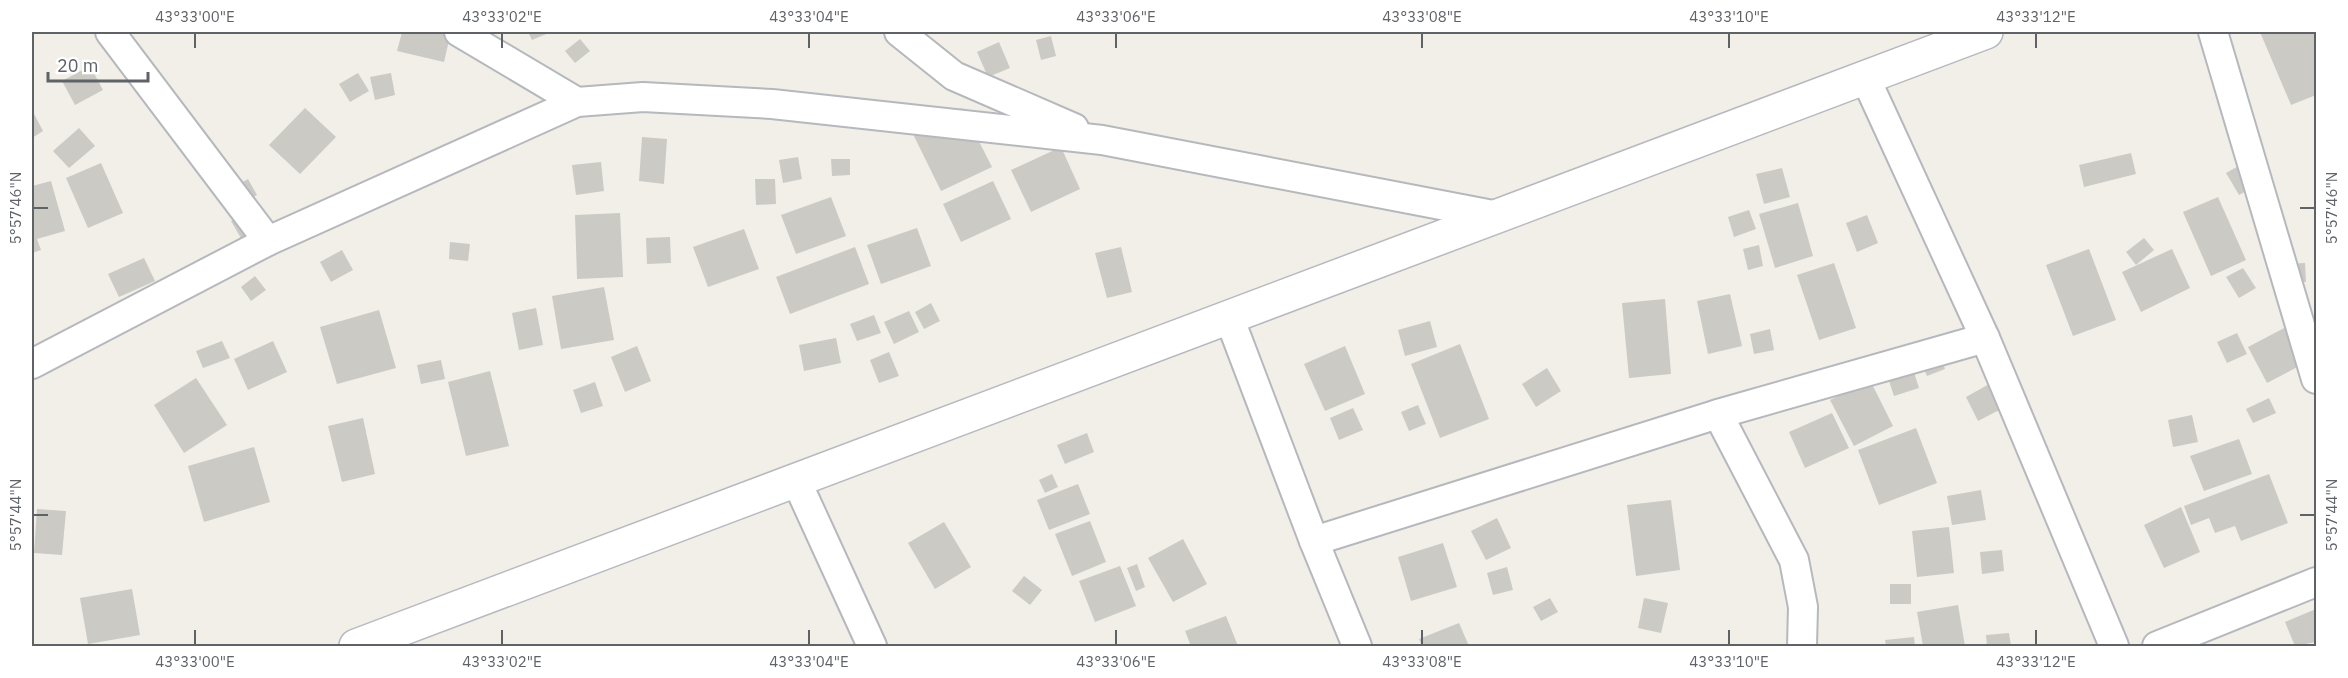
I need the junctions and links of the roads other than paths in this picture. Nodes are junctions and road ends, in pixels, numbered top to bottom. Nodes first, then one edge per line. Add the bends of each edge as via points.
1 (110, 32) edge
2 (459, 32) edge
3 (899, 32) edge
4 (1986, 32) edge
5 (2213, 32) edge
6 (1865, 77) junction
7 (577, 102) junction
8 (1102, 140) junction
9 (1498, 216) junction
10 (268, 240) junction
11 (1229, 317) junction
12 (1984, 338) junction
13 (32, 364) edge
14 (2316, 379) edge
15 (1718, 414) junction
16 (796, 480) junction
17 (1314, 541) junction
18 (2316, 582) edge
19 (401, 638) edge
20 (356, 646) edge
21 (872, 646) edge
22 (1358, 646) edge
23 (1802, 646) edge
24 (2114, 646) edge
25 (2157, 646) edge

1 - 10 street
2 - 7 street
3 - 8 street via 954,76
4 - 6 street
5 - 14 street
6 - 9 street
6 - 12 street
7 - 8 street via 643,97 772,104
7 - 10 street
8 - 9 street
9 - 11 street
10 - 13 street
11 - 16 street
11 - 17 street
12 - 15 street
12 - 24 street
15 - 17 street
15 - 23 street via 1794,560 1803,607
16 - 19 street
16 - 21 street
17 - 22 street
18 - 25 street
19 - 20 street

